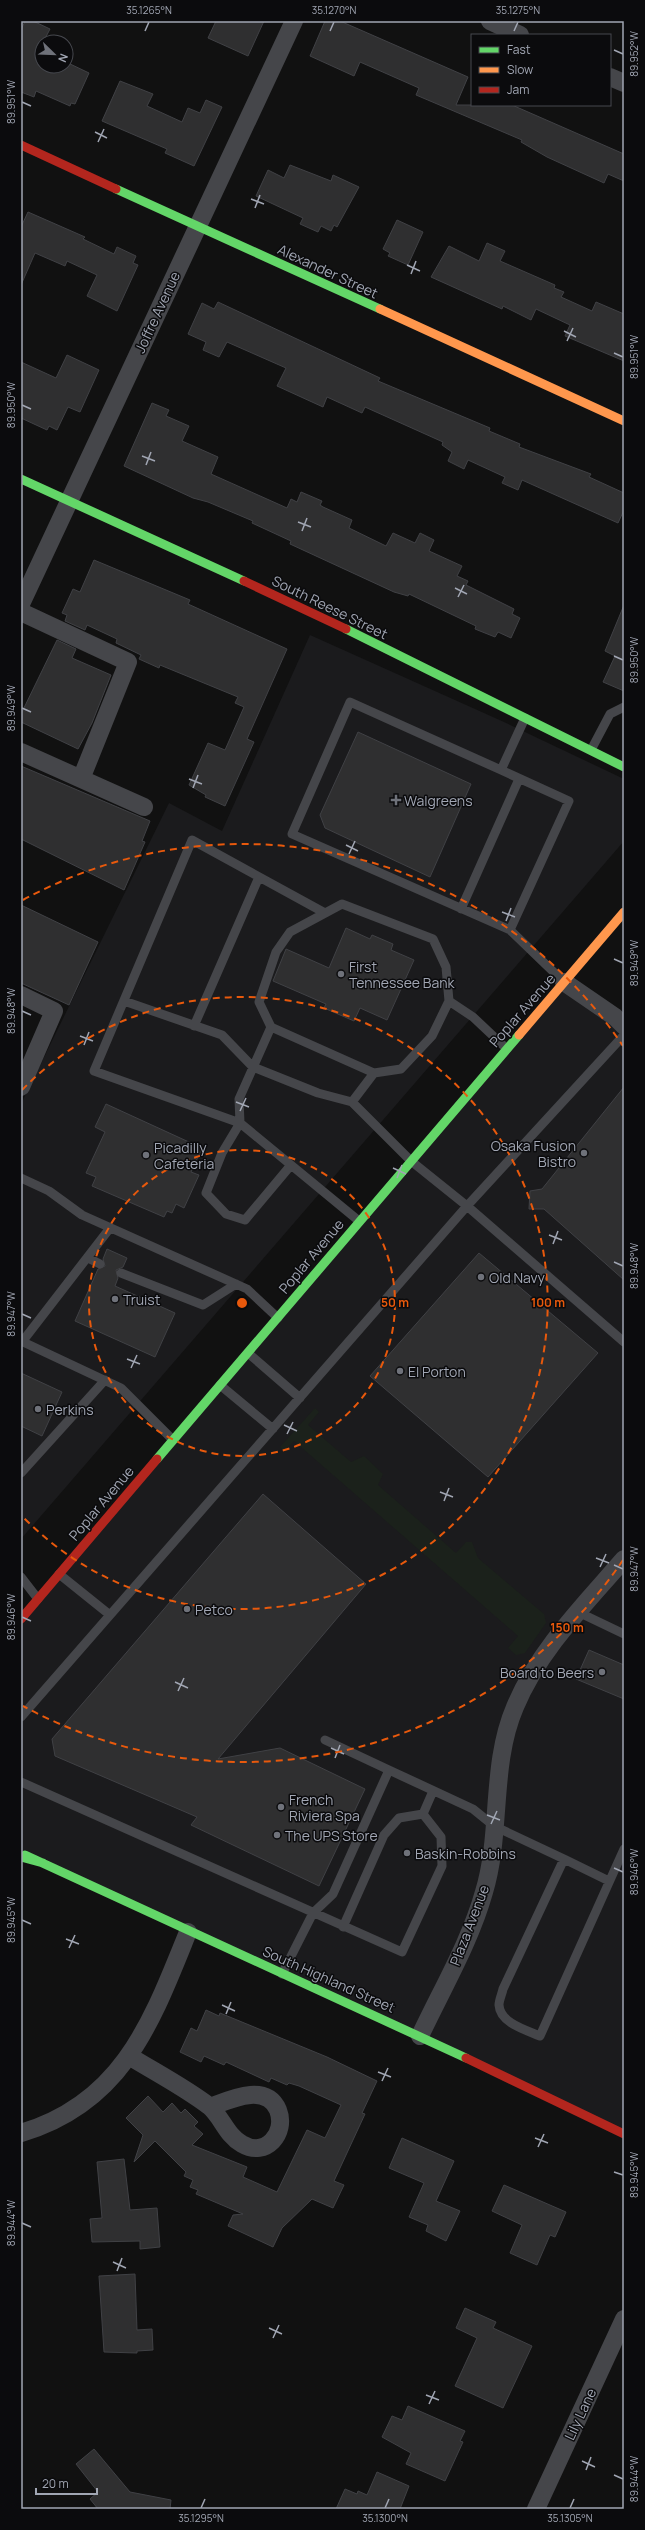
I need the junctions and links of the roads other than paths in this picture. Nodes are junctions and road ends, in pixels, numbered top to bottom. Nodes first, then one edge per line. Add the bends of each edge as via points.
1 (294, 21) edge
2 (490, 21) edge
3 (518, 34) edge
4 (611, 77) edge
5 (624, 83) edge
6 (21, 145) edge
7 (197, 226) junction
8 (624, 421) edge
9 (21, 479) edge
10 (69, 501) junction
11 (21, 604) edge
12 (21, 612) edge
13 (624, 707) edge
14 (526, 718) junction
15 (591, 750) junction
16 (21, 752) edge
17 (623, 763) edge
18 (501, 770) junction
19 (81, 778) junction
20 (519, 779) junction
21 (144, 807) dead end
22 (259, 877) junction
23 (461, 909) junction
24 (624, 912) edge
25 (325, 913) junction
26 (510, 930) junction
27 (564, 982) junction
28 (21, 996) edge
29 (124, 1001) junction
30 (450, 1001) junction
31 (194, 1026) junction
32 (624, 1026) edge
33 (271, 1027) junction
34 (624, 1034) edge
35 (507, 1049) junction
36 (253, 1067) junction
37 (374, 1073) junction
38 (21, 1087) edge
39 (352, 1102) junction
40 (240, 1123) junction
41 (411, 1161) junction
42 (291, 1165) junction
43 (21, 1178) edge
44 (467, 1206) junction
45 (359, 1222) junction
46 (110, 1228) junction
47 (88, 1258) junction
48 (100, 1264) dead end
49 (121, 1273) dead end
50 (236, 1284) junction
51 (278, 1318) junction
52 (21, 1341) edge
53 (624, 1342) edge
54 (248, 1353) junction
55 (105, 1380) junction
56 (220, 1385) junction
57 (300, 1398) junction
58 (273, 1429) junction
59 (173, 1440) junction
60 (22, 1471) edge
61 (624, 1559) edge
62 (59, 1574) junction
63 (21, 1577) edge
64 (38, 1599) junction
65 (578, 1612) junction
66 (110, 1615) junction
67 (21, 1619) edge
68 (624, 1634) edge
69 (21, 1717) edge
70 (325, 1740) dead end
71 (389, 1770) junction
72 (21, 1782) edge
73 (433, 1791) junction
74 (423, 1814) junction
75 (494, 1826) junction
76 (624, 1849) edge
77 (21, 1853) edge
78 (21, 1857) edge
79 (564, 1859) junction
80 (43, 1863) junction
81 (609, 1881) junction
82 (313, 1913) junction
83 (343, 1927) junction
84 (188, 1932) junction
85 (282, 1974) junction
86 (420, 2036) junction
87 (129, 2056) junction
88 (210, 2107) dead end
89 (21, 2133) edge
90 (624, 2134) edge
91 (624, 2319) edge
92 (536, 2509) edge

1 - 7 street, Joffre Avenue
2 - 3 street
4 - 5 street
6 - 7 main road, Alexander Street
7 - 8 main road, Alexander Street
7 - 10 street, Joffre Avenue
9 - 10 main road, South Reese Street
10 - 11 street, Joffre Avenue
10 - 14 main road, South Reese Street via 310,612
12 - 19 street via 128,662
13 - 15 lane via 610,714
14 - 15 main road, South Reese Street
14 - 18 lane
15 - 17 main road, South Reese Street
16 - 19 street
18 - 20 lane
18 - 23 lane via 350,702 292,834
19 - 21 street
20 - 23 lane
20 - 26 lane via 569,801
22 - 25 lane
22 - 29 lane via 192,840
22 - 31 lane
23 - 26 lane
24 - 27 main road, Poplar Avenue
25 - 30 lane via 342,904 433,940 446,967
25 - 33 lane via 290,932 276,952 259,1002
26 - 27 lane
27 - 32 street
27 - 35 main road, Poplar Avenue
28 - 38 street via 54,1011
29 - 31 lane
29 - 40 lane via 94,1071
30 - 35 lane via 474,1017
30 - 37 lane via 432,1036 401,1069
31 - 36 lane via 222,1036
33 - 36 lane
33 - 37 lane
34 - 44 lane
35 - 41 main road, Poplar Avenue
36 - 39 lane via 318,1093
36 - 40 lane via 239,1099
37 - 39 lane
39 - 41 lane
40 - 42 lane
40 - 42 lane via 222,1153 206,1193 226,1214 245,1220
41 - 44 lane
41 - 45 main road, Poplar Avenue
42 - 45 lane
43 - 46 lane via 49,1191 82,1215
44 - 53 lane
44 - 57 lane
45 - 51 main road, Poplar Avenue
46 - 47 lane
46 - 50 lane
47 - 48 lane
47 - 52 lane
49 - 50 lane via 203,1305
50 - 51 lane via 247,1289
51 - 54 main road, Poplar Avenue
52 - 55 lane
54 - 56 main road, Poplar Avenue
54 - 57 lane
55 - 59 lane via 121,1388
55 - 60 lane
56 - 58 lane
56 - 59 main road, Poplar Avenue
57 - 58 lane
58 - 66 lane
59 - 62 main road, Poplar Avenue
61 - 65 street, Plaza Avenue
62 - 64 main road, Poplar Avenue
62 - 66 lane
63 - 64 lane
64 - 67 main road, Poplar Avenue
65 - 68 lane
65 - 75 street, Plaza Avenue via 538,1664 514,1707 504,1745
66 - 69 lane
70 - 71 lane
71 - 73 lane
71 - 82 lane via 333,1894
72 - 82 lane
73 - 74 lane
73 - 75 lane via 473,1809
74 - 83 lane via 399,1818 384,1835
74 - 83 lane via 441,1837 442,1866 402,1952
75 - 79 lane
75 - 86 street, Plaza Avenue via 484,1892 467,1937
76 - 81 lane
77 - 80 main road, South Highland Street
78 - 80 main road
79 - 81 lane
79 - 81 lane via 503,1989 499,2004 502,2016 516,2025 540,2036
80 - 84 main road, South Highland Street
82 - 83 lane
82 - 85 lane
84 - 85 main road, South Highland Street
84 - 87 street via 152,2015
85 - 86 main road, South Highland Street
86 - 90 main road, South Highland Street
87 - 88 street
87 - 89 street via 115,2075 78,2106 42,2127
91 - 92 street, Lily Lane

